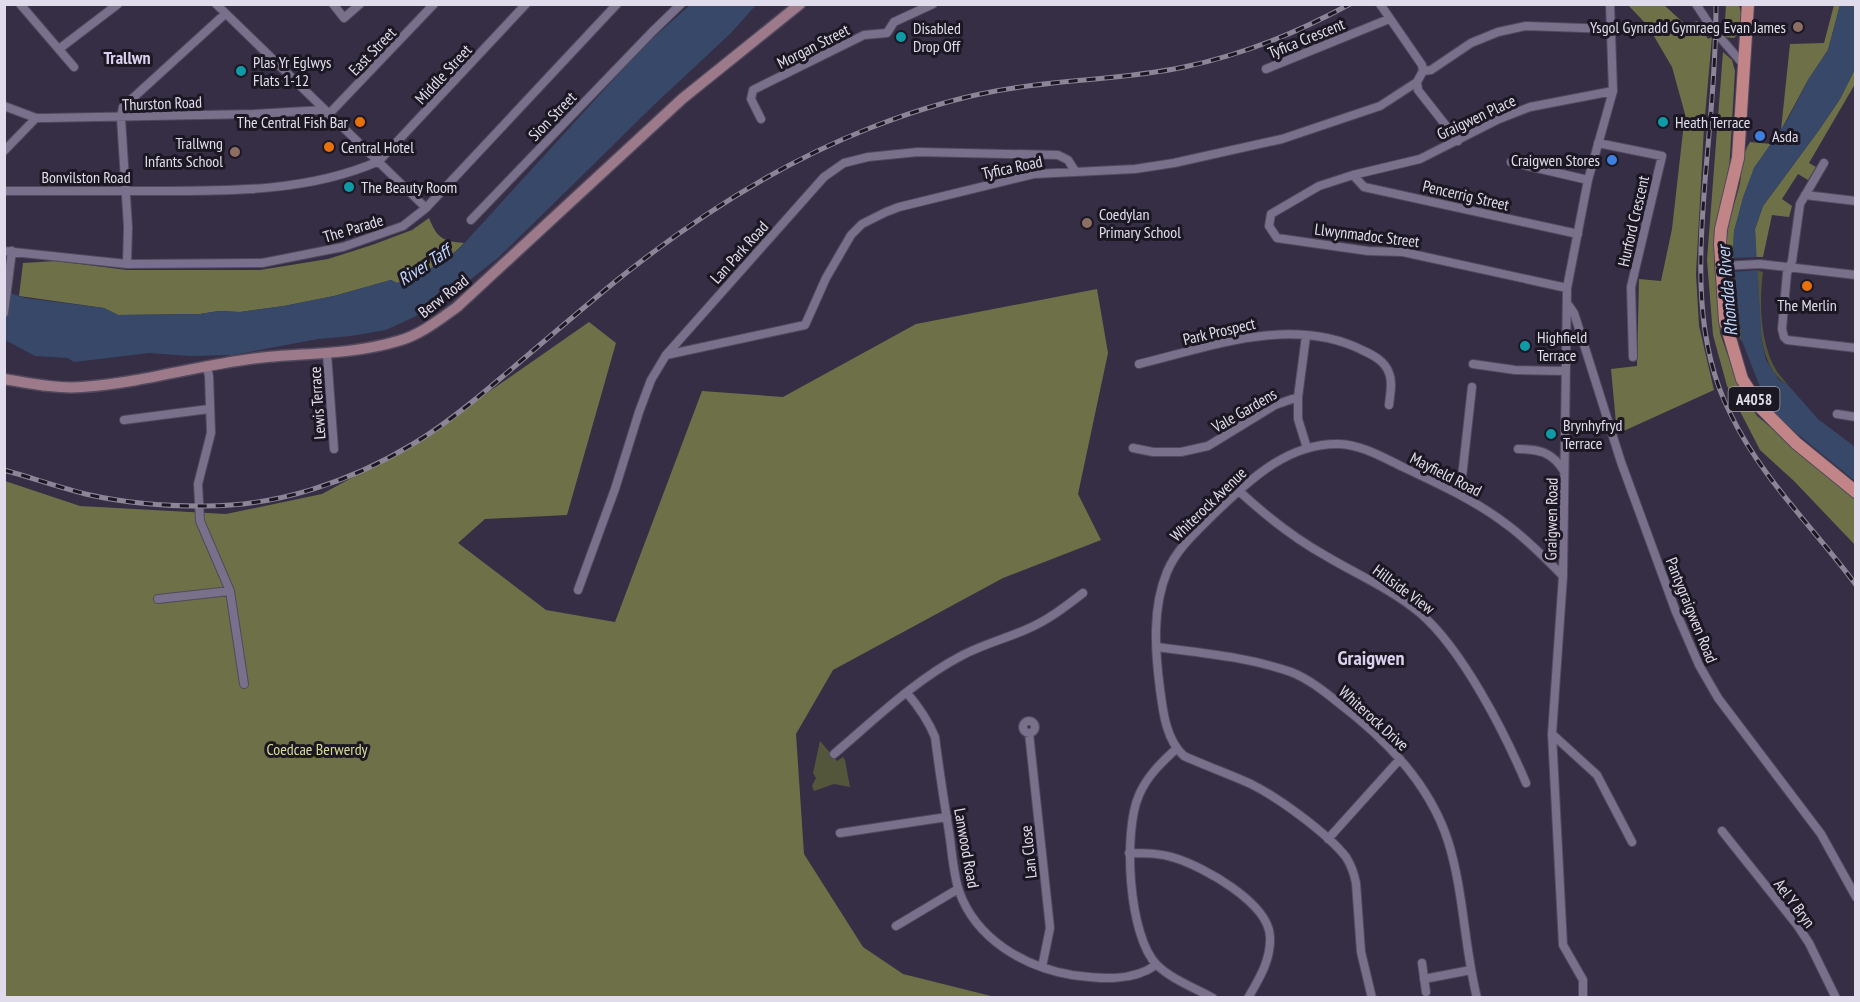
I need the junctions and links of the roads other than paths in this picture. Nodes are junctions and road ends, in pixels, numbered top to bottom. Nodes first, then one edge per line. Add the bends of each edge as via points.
1 (20, 4) edge
2 (118, 4) edge
3 (216, 4) edge
4 (333, 4) edge
5 (360, 4) edge
6 (434, 4) edge
7 (526, 4) edge
8 (617, 4) edge
9 (681, 4) edge
10 (800, 4) edge
11 (933, 4) edge
12 (1380, 4) edge
13 (1610, 4) edge
14 (1696, 4) edge
15 (1747, 8) edge
16 (225, 14) junction
17 (1389, 19) junction
18 (1612, 29) junction
19 (1745, 38) junction
20 (1726, 46) junction
21 (59, 49) junction
22 (1743, 64) junction
23 (74, 67) dead end
24 (1266, 69) dead end
25 (1423, 71) junction
26 (1417, 82) junction
27 (1613, 91) junction
28 (4, 106) edge
29 (326, 112) junction
30 (36, 118) junction
31 (121, 118) junction
32 (761, 119) dead end
33 (1458, 141) junction
34 (1598, 143) junction
35 (4, 151) edge
36 (379, 161) junction
37 (1511, 162) dead end
38 (1824, 163) dead end
39 (1075, 171) junction
40 (1353, 175) junction
41 (1588, 180) junction
42 (4, 191) edge
43 (125, 191) junction
44 (1805, 195) junction
45 (1856, 201) edge
46 (426, 208) junction
47 (471, 220) dead end
48 (1578, 234) junction
49 (8, 251) edge
50 (127, 264) junction
51 (1726, 265) junction
52 (1789, 267) junction
53 (1856, 275) edge
54 (1567, 288) junction
55 (1566, 302) junction
56 (4, 313) edge
57 (1306, 336) junction
58 (1856, 348) edge
59 (327, 354) junction
60 (666, 355) junction
61 (1633, 357) dead end
62 (1138, 364) dead end
63 (1473, 364) dead end
64 (207, 368) junction
65 (1566, 371) junction
66 (4, 379) edge
67 (1473, 387) dead end
68 (1298, 397) junction
69 (1389, 405) dead end
70 (209, 409) junction
71 (1837, 414) dead end
72 (1856, 417) edge
73 (124, 420) dead end
74 (1133, 448) dead end
75 (1307, 448) junction
76 (334, 449) dead end
77 (1518, 449) dead end
78 (1297, 452) joint
79 (1565, 473) junction
80 (1239, 491) junction
81 (1856, 492) edge
82 (1460, 495) junction
83 (1563, 576) junction
84 (578, 590) dead end
85 (230, 591) junction
86 (1083, 593) dead end
87 (158, 599) dead end
88 (1157, 646) junction
89 (244, 684) dead end
90 (907, 693) junction
91 (1029, 733) dead end
92 (1552, 734) junction
93 (1176, 749) junction
94 (834, 754) dead end
95 (1400, 759) junction
96 (1526, 783) dead end
97 (947, 817) junction
98 (1722, 831) dead end
99 (840, 833) dead end
100 (1328, 839) junction
101 (1632, 842) dead end
102 (1129, 853) junction
103 (958, 889) junction
104 (1856, 897) edge
105 (896, 926) dead end
106 (1422, 963) dead end
107 (1156, 964) junction
108 (1042, 967) junction
109 (1471, 970) junction
110 (1424, 979) junction
111 (1426, 992) dead end
112 (1213, 998) edge
113 (1248, 998) edge
114 (1372, 998) edge
115 (1477, 998) edge
116 (1583, 998) edge
117 (1836, 998) edge

1 - 21 street
2 - 21 street
3 - 16 street
4 - 5 street via 344,18
6 - 29 street, East Street
7 - 36 street, Middle Street
8 - 46 street, The Parade
9 - 47 street, Sion Street
10 - 59 main road, Berw Road via 682,99 457,307 428,328 399,341
11 - 32 street, Morgan Street via 894,22 887,33 864,35 753,90 751,99
12 - 17 street
13 - 18 street, Graigwen Road
14 - 20 street
15 - 19 main road, A4058
16 - 29 street
16 - 31 street via 123,107
17 - 24 street, Tyfica Crescent
17 - 25 street
18 - 25 street via 1526,26 1507,30 1471,43 1431,70
18 - 27 street, Graigwen Road
19 - 20 street
19 - 22 main road, A4058
20 - 22 street
21 - 23 street
22 - 51 main road, A4058 via 1738,158 1721,229
25 - 26 street
26 - 33 street via 1418,90
26 - 39 street, Tyfica Road via 1380,106 1282,139 1135,169
27 - 33 street, Graigwen Place via 1499,118
27 - 34 street, Graigwen Road
28 - 30 street, Thurston Road
29 - 31 street, Thurston Road
29 - 36 street
30 - 31 street, Thurston Road
30 - 35 street
31 - 43 street
33 - 40 street, Graigwen Place via 1420,159
34 - 41 street, Graigwen Road
34 - 61 street, Hurford Crescent via 1662,156 1631,287
36 - 43 street, Bonvilston Road via 284,186
36 - 46 street
37 - 41 street
38 - 44 street
39 - 60 street, Tyfica Road via 1034,174 886,212 862,224 851,236 805,325
39 - 60 street, Lan Park Road via 1068,160 1058,155 918,152 868,156 844,163 824,177
40 - 48 street, Pencerrig Street via 1364,187
40 - 54 street, Llwynmadoc Street via 1319,186 1271,214 1269,226 1278,238 1403,252
41 - 48 street, Graigwen Road
42 - 43 street, Bonvilston Road
43 - 50 street
44 - 45 street
44 - 52 street
46 - 50 street, The Parade via 403,226 343,247 279,261
48 - 54 street, Graigwen Road
49 - 50 street, The Parade
49 - 56 street
51 - 52 street
51 - 81 main road, A4058 via 1725,321 1736,363 1749,392 1772,421
52 - 53 street
52 - 58 street via 1783,305 1784,337
54 - 55 street, Graigwen Road
55 - 65 street, Graigwen Road
55 - 104 street, Pantygraigwen Road via 1575,313 1621,462 1699,665 1718,698 1821,834
57 - 62 street, Park Prospect via 1272,333
57 - 68 street
57 - 69 street, Park Prospect via 1331,338 1378,358 1389,372
59 - 64 main road, Berw Road via 265,357
59 - 76 street, Lewis Terrace
60 - 84 street, Lan Park Road via 643,401
63 - 65 street
64 - 66 main road, Berw Road via 80,387
64 - 70 street
65 - 79 street, Graigwen Road
67 - 82 street
68 - 74 street, Vale Gardens via 1275,405 1208,446 1181,452
68 - 75 street via 1298,419
70 - 73 street
70 - 85 street via 211,434 198,484 200,521
71 - 72 street
75 - 78 street, Mayfield Road
75 - 82 street, Mayfield Road via 1355,446
77 - 79 street via 1545,452
78 - 80 street, Whiterock Avenue via 1272,465
79 - 83 street, Graigwen Road
80 - 88 street, Whiterock Avenue via 1186,542 1167,572 1158,604
80 - 96 street, Hillside View via 1287,531 1399,597 1428,622 1449,645 1483,699
82 - 83 street, Mayfield Road via 1508,525
83 - 92 street, Graigwen Road
85 - 87 street
85 - 89 street
86 - 90 street via 1028,630 963,655
88 - 93 street, Whiterock Avenue via 1161,694
88 - 95 street, Whiterock Drive via 1246,660 1293,673 1356,716
90 - 94 street
90 - 97 street, Lanwood Road via 935,737
91 - 108 street, Lan Close via 1050,928
92 - 101 street via 1596,775
92 - 116 street, Graigwen Road via 1563,945 1582,980
93 - 100 street via 1196,762 1254,786
93 - 102 street via 1148,778 1139,794 1133,811
95 - 100 street
95 - 109 street, Whiterock Drive via 1442,825 1454,863
97 - 99 street
97 - 103 street, Lanwood Road
98 - 117 street, Ael Y Bryn via 1797,925
100 - 114 street via 1354,873 1361,952
102 - 107 street via 1140,931
102 - 113 street via 1155,853 1192,865 1247,899 1262,915 1268,924 1269,950
103 - 105 street
103 - 108 street, Lanwood Road via 970,913 991,938 1024,961
106 - 110 street
107 - 108 street, Lanwood Road via 1139,973 1110,979
107 - 112 street
109 - 110 street
109 - 115 street, Whiterock Drive
110 - 111 street

